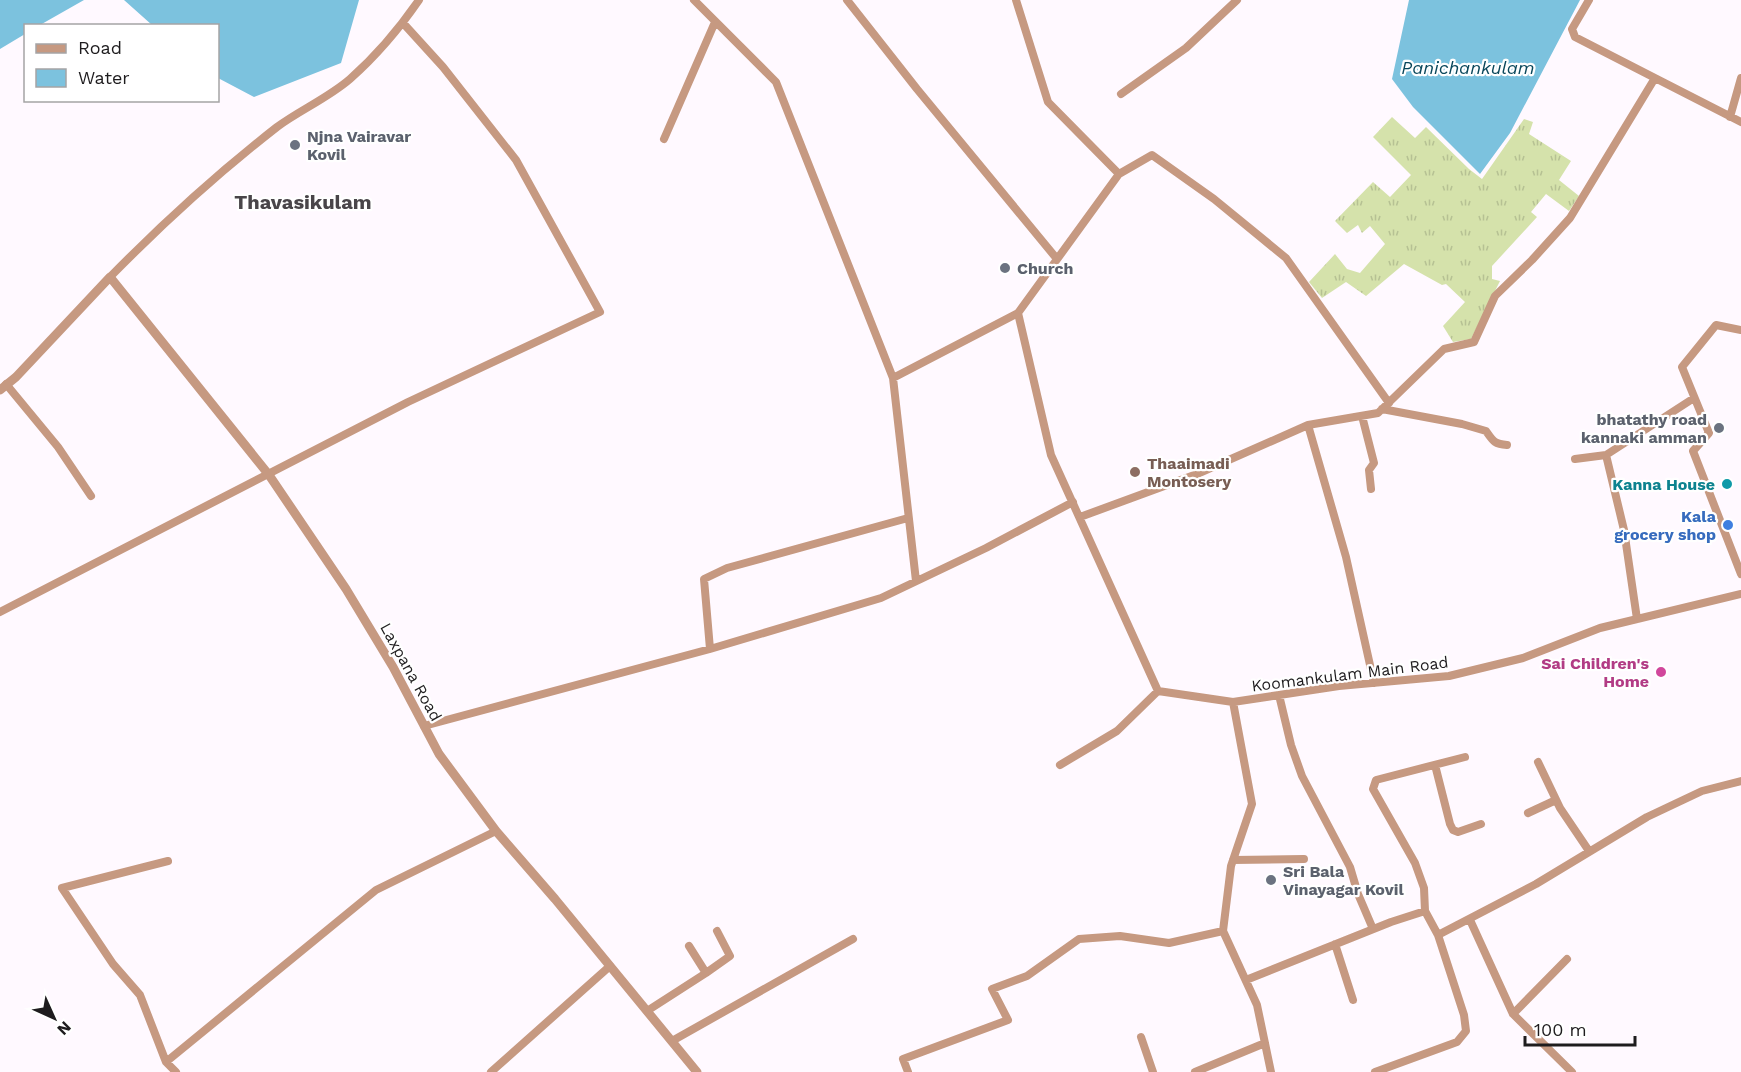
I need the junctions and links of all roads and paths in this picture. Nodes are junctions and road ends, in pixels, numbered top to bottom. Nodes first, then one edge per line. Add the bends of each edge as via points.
1 (419, 0) edge
2 (694, 0) edge
3 (848, 0) edge
4 (1016, 0) edge
5 (1237, 0) edge
6 (1589, 0) edge
7 (715, 22) junction
8 (403, 23) junction
9 (1656, 78) junction
10 (1741, 78) edge
11 (1121, 94) dead end
12 (1730, 117) junction
13 (1741, 122) edge
14 (664, 139) dead end
15 (1119, 174) junction
16 (1057, 259) junction
17 (110, 277) junction
18 (1018, 313) junction
19 (1741, 330) edge
20 (893, 378) junction
21 (3, 387) edge
22 (1694, 398) junction
23 (1389, 403) junction
24 (1382, 409) junction
25 (1362, 416) junction
26 (1308, 425) junction
27 (1507, 445) dead end
28 (1606, 455) junction
29 (1575, 459) dead end
30 (269, 475) junction
31 (1371, 489) dead end
32 (91, 496) dead end
33 (1073, 502) junction
34 (1080, 517) junction
35 (908, 518) junction
36 (1741, 574) edge
37 (916, 581) junction
38 (1741, 594) edge
39 (0, 612) edge
40 (1637, 619) junction
41 (710, 649) junction
42 (1374, 683) junction
43 (1158, 691) junction
44 (1279, 695) junction
45 (1233, 702) junction
46 (424, 726) junction
47 (1465, 757) dead end
48 (1538, 762) dead end
49 (1060, 765) dead end
50 (1435, 765) junction
51 (1741, 781) edge
52 (1556, 800) junction
53 (1528, 813) dead end
54 (1481, 824) dead end
55 (496, 831) junction
56 (1589, 851) junction
57 (1304, 859) dead end
58 (1233, 860) junction
59 (168, 861) dead end
60 (1425, 911) junction
61 (1470, 920) junction
62 (1373, 929) junction
63 (717, 931) dead end
64 (1223, 931) junction
65 (1438, 935) junction
66 (853, 939) dead end
67 (1335, 944) junction
68 (689, 946) dead end
69 (1567, 959) dead end
70 (610, 966) junction
71 (706, 973) junction
72 (1246, 980) junction
73 (1353, 1000) dead end
74 (647, 1011) junction
75 (1513, 1014) junction
76 (1141, 1037) dead end
77 (672, 1041) junction
78 (1265, 1043) junction
79 (166, 1062) junction
80 (176, 1072) edge
81 (491, 1072) edge
82 (697, 1072) edge
83 (908, 1072) edge
84 (1153, 1072) edge
85 (1195, 1072) edge
86 (1271, 1072) edge
87 (1376, 1072) edge
88 (1572, 1072) edge

1 - 8 street
2 - 7 street
3 - 16 street
4 - 15 street via 1048,102
5 - 11 street via 1186,48
6 - 9 street via 1572,29 1575,37
7 - 14 street
7 - 20 street via 777,82
8 - 17 street via 348,80 278,127 162,225
8 - 30 street via 516,160 600,312 408,402
9 - 12 street
9 - 23 street via 1570,218 1495,296 1474,342 1444,349
10 - 12 street
12 - 13 street
15 - 16 street
15 - 23 street via 1152,155 1286,258
16 - 18 street
17 - 21 street
17 - 30 street, Laxpana Road
18 - 20 street
18 - 33 street via 1051,455
19 - 22 street via 1716,325 1682,367
20 - 35 street
21 - 32 street via 58,447
22 - 28 street
22 - 36 street via 1708,434 1693,451
23 - 24 street
24 - 25 street
24 - 27 street via 1470,426 1486,431 1496,445
25 - 26 street
25 - 31 street via 1374,462 1369,470
26 - 34 street via 1197,474
26 - 42 street via 1346,557
28 - 29 street
28 - 40 street via 1624,530
30 - 39 street
30 - 46 street, Laxpana Road via 346,589
33 - 34 street
33 - 37 street
34 - 43 street
35 - 37 street
35 - 41 street via 727,568 704,579
37 - 41 street via 881,598
38 - 40 street, Koomankulam Main Road
40 - 42 street, Koomankulam Main Road via 1600,628 1523,658 1449,676
41 - 46 street
42 - 44 street, Koomankulam Main Road
43 - 45 street
43 - 49 street via 1117,731
44 - 45 street, Koomankulam Main Road
44 - 62 street via 1302,776 1350,867
45 - 58 street, Koomankulam Main Road via 1252,804
46 - 55 street, Laxpana Road via 439,754
47 - 50 street
48 - 52 street
50 - 54 street via 1453,830 1458,832
50 - 60 street via 1373,784 1415,863 1424,888
51 - 56 street via 1702,791
52 - 53 street
52 - 56 street
55 - 70 street, Laxpana Road
55 - 79 street via 376,890
56 - 61 street
57 - 58 street
58 - 64 street, Koomankulam Main Road
59 - 79 street via 62,888 113,964 140,995
60 - 62 street
60 - 65 street
61 - 65 street
61 - 75 street
62 - 67 street
63 - 71 street via 730,956
64 - 72 street
64 - 83 street via 1169,943 1120,936 1079,939 1027,976 992,989 1008,1020 903,1059
65 - 87 street via 1466,1031 1457,1042
66 - 77 street
67 - 72 street
67 - 73 street
68 - 71 street
69 - 75 street
70 - 74 street, Laxpana Road
70 - 81 street
71 - 74 street
72 - 78 street via 1257,1005
74 - 77 street, Laxpana Road
75 - 88 street
76 - 84 street
77 - 82 street, Laxpana Road
78 - 85 street
78 - 86 street
79 - 80 street

